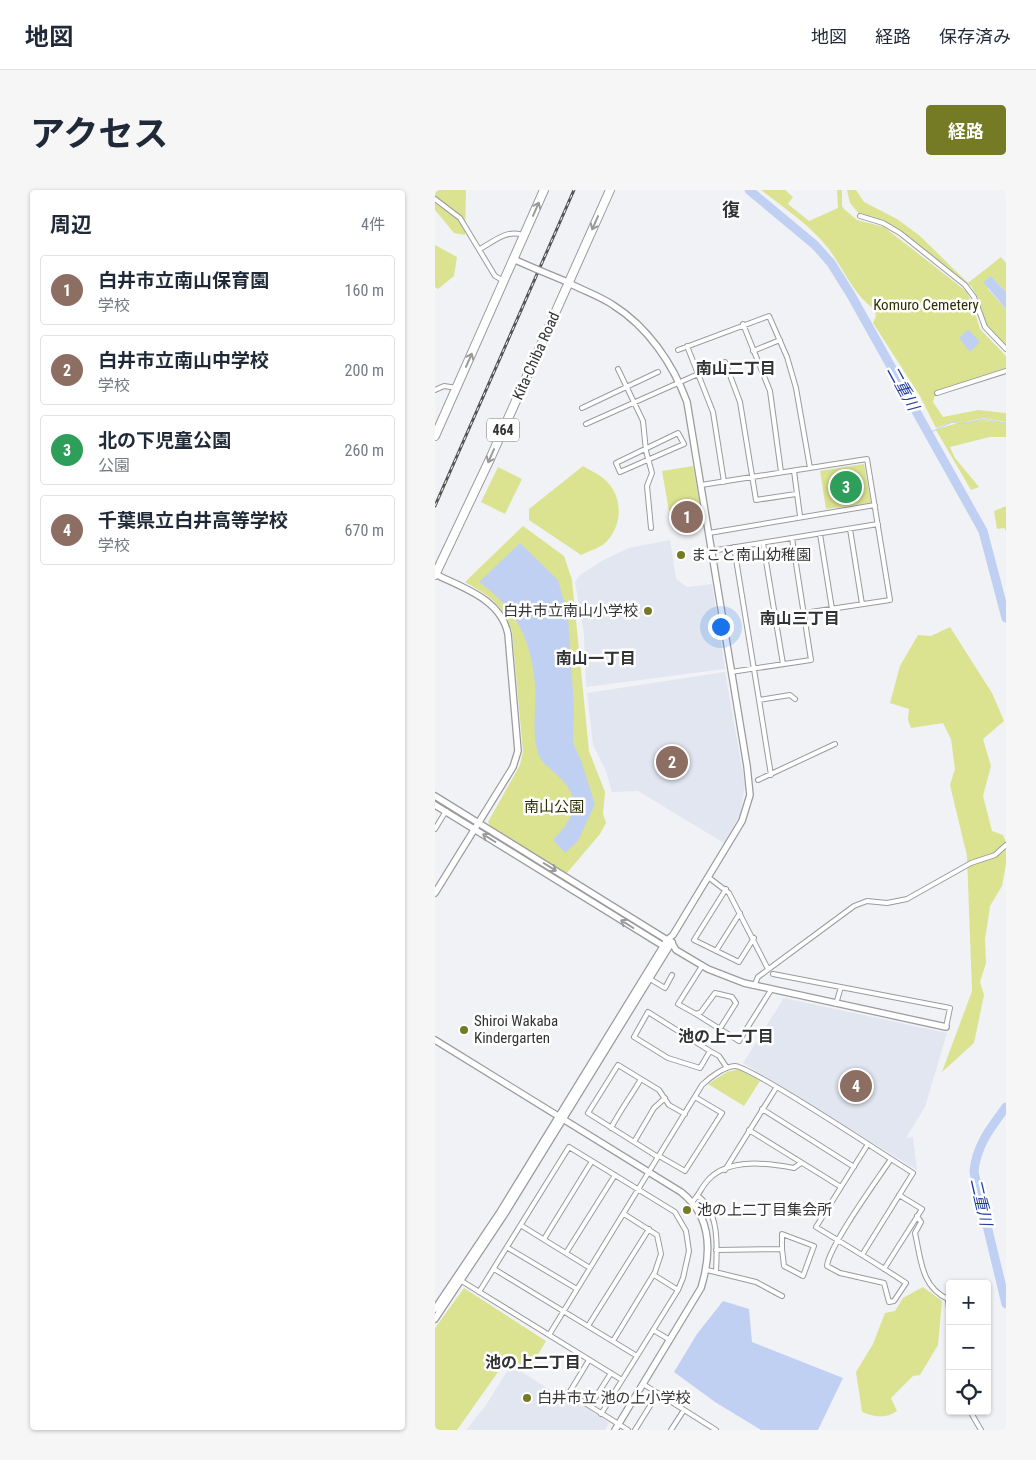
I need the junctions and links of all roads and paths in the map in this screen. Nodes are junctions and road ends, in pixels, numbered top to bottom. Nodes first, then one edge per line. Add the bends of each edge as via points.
1 (544, 190) edge
2 (609, 191) edge
3 (435, 199) edge
4 (860, 216) dead end
5 (524, 235) junction
6 (480, 248) junction
7 (516, 260) junction
8 (504, 281) junction
9 (567, 282) junction
10 (743, 324) junction
11 (780, 340) junction
12 (687, 346) junction
13 (1006, 349) edge
14 (678, 350) dead end
15 (753, 351) junction
16 (618, 369) dead end
17 (1006, 370) edge
18 (658, 372) dead end
19 (699, 373) junction
20 (679, 382) junction
21 (626, 387) junction
22 (457, 388) junction
23 (435, 390) edge
24 (937, 393) dead end
25 (634, 402) junction
26 (582, 408) dead end
27 (586, 424) dead end
28 (435, 436) edge
29 (646, 448) junction
30 (648, 459) junction
31 (810, 468) junction
32 (794, 471) junction
33 (781, 472) junction
34 (753, 477) junction
35 (724, 482) junction
36 (701, 485) junction
37 (796, 494) junction
38 (875, 505) junction
39 (800, 516) junction
40 (878, 524) junction
41 (651, 528) dead end
42 (850, 529) junction
43 (709, 532) junction
44 (821, 534) junction
45 (792, 538) junction
46 (763, 543) junction
47 (734, 548) junction
48 (711, 551) junction
49 (435, 574) edge
50 (861, 604) junction
51 (832, 608) junction
52 (804, 613) junction
53 (783, 664) junction
54 (755, 670) junction
55 (731, 672) junction
56 (795, 699) dead end
57 (759, 700) junction
58 (835, 744) dead end
59 (771, 775) junction
60 (758, 780) dead end
61 (435, 796) edge
62 (435, 805) edge
63 (446, 811) junction
64 (477, 826) junction
65 (435, 829) edge
66 (1006, 845) edge
67 (708, 877) junction
68 (435, 878) edge
69 (442, 882) junction
70 (725, 889) junction
71 (435, 893) edge
72 (740, 913) junction
73 (754, 938) junction
74 (669, 942) junction
75 (666, 948) junction
76 (676, 950) junction
77 (716, 951) junction
78 (701, 966) junction
79 (768, 970) junction
80 (773, 974) dead end
81 (673, 975) dead end
82 (650, 979) junction
83 (754, 986) junction
84 (841, 987) junction
85 (771, 990) junction
86 (836, 1004) junction
87 (696, 1014) junction
88 (946, 1027) joint
89 (719, 1030) junction
90 (435, 1040) edge
91 (710, 1051) junction
92 (727, 1068) junction
93 (641, 1079) junction
94 (775, 1088) junction
95 (695, 1097) junction
96 (665, 1098) junction
97 (762, 1109) junction
98 (685, 1114) junction
99 (561, 1118) junction
100 (611, 1128) junction
101 (749, 1130) junction
102 (634, 1142) junction
103 (868, 1144) junction
104 (659, 1156) junction
105 (891, 1159) junction
106 (592, 1160) junction
107 (801, 1163) junction
108 (854, 1166) junction
109 (725, 1170) junction
110 (649, 1172) junction
111 (615, 1175) junction
112 (841, 1187) junction
113 (639, 1190) junction
114 (899, 1195) junction
115 (698, 1196) junction
116 (693, 1202) junction
117 (624, 1214) junction
118 (917, 1216) junction
119 (522, 1226) junction
120 (649, 1229) junction
121 (544, 1239) junction
122 (839, 1240) junction
123 (507, 1248) junction
124 (782, 1249) junction
125 (717, 1250) junction
126 (566, 1253) junction
127 (862, 1255) junction
128 (590, 1268) junction
129 (884, 1268) junction
130 (494, 1269) junction
131 (707, 1270) junction
132 (716, 1272) junction
133 (654, 1275) junction
134 (459, 1280) junction
135 (577, 1289) junction
136 (678, 1290) junction
137 (479, 1292) junction
138 (782, 1296) dead end
139 (946, 1298) edge
140 (435, 1309) edge
141 (564, 1311) junction
142 (435, 1319) edge
143 (588, 1326) junction
144 (653, 1330) junction
145 (549, 1335) junction
146 (670, 1340) junction
147 (613, 1342) junction
148 (637, 1356) junction
149 (589, 1360) junction
150 (611, 1373) junction
151 (622, 1380) junction
152 (643, 1384) junction
153 (657, 1393) junction
154 (590, 1406) junction
155 (683, 1410) junction
156 (601, 1414) junction
157 (972, 1415) edge
158 (706, 1424) junction
159 (617, 1427) edge
160 (628, 1430) edge
161 (635, 1430) edge
162 (671, 1430) edge
163 (702, 1430) edge
164 (716, 1430) edge
165 (981, 1430) edge

5 -> 1 highway
2 -> 9 highway, Kita-Chiba Road / 464
3 - 6 street via 459,218
4 - 13 street via 883,223 900,233 965,285 975,297 985,327
5 - 6 street via 513,232
5 - 7 highway
6 - 8 street via 495,276
7 - 8 highway
7 - 9 street, bridge
22 -> 8 highway
9 - 20 street via 598,296 627,316 657,346
9 -> 49 highway, Kita-Chiba Road / 464 via 490,459
10 - 11 street via 769,316
10 - 12 street
10 - 15 street
11 - 15 street
11 - 31 street via 797,388
12 - 14 street
12 - 19 street
15 - 33 street via 770,391
16 - 21 street
17 - 24 street
18 - 21 street
19 - 20 street
19 - 34 street via 725,362 740,402
19 - 35 street via 713,412
20 - 25 street
20 - 36 street via 691,419
21 - 25 street
21 - 26 street
22 - 23 street via 444,386
22 - 28 highway
25 - 27 street
25 - 29 street via 643,421
29 - 30 street
29 - 30 street via 617,463 621,472
29 - 30 street via 678,433 684,444
30 - 41 street via 652,473 647,486
31 - 32 street
31 - 38 street via 867,459
32 - 33 street
32 - 37 street
33 - 34 street
34 - 35 street
34 - 37 street via 756,500
35 - 36 street
36 - 43 street
37 - 39 street
38 - 39 street
38 - 40 street
39 - 43 street
40 - 42 street
40 - 50 street via 890,600
42 - 44 street
42 - 50 street
43 - 48 street
44 - 45 street
44 - 51 street
45 - 46 street
45 - 52 street
46 - 47 street
46 - 53 street
47 - 48 street
47 - 54 street
48 - 55 street
49 - 64 street via 491,604 504,621 508,634 517,751 513,767
50 - 51 street
51 - 52 street
52 - 53 street via 811,660
53 - 54 street
54 - 55 street
54 - 57 street
55 - 67 street via 750,795 741,821
56 - 57 street via 790,695
57 - 59 street
58 - 59 street
59 - 60 street
61 - 64 street
62 - 63 street
63 - 64 street
63 - 65 street
64 - 69 street
64 -> 74 street
75 -> 64 street
66 - 79 street via 995,855 971,864 907,899 861,902
67 - 70 street
67 - 74 street
68 - 69 street
69 - 71 street
70 - 72 street
70 - 77 street via 694,940
72 - 73 street
72 - 77 street
73 - 77 street via 739,962
73 - 79 street
74 - 75 street
74 - 76 street
75 - 76 street
75 - 82 street
75 - 99 street
76 - 78 street
78 - 83 street
78 - 87 street via 678,1004
79 - 83 street via 758,977
80 - 84 street
81 - 82 street via 665,988
82 - 99 street
83 - 85 street
84 - 86 street
84 - 88 street via 951,1008
85 - 86 street
85 - 89 street via 739,1041
86 - 88 street
87 - 89 street
87 - 89 street via 715,993 732,997 736,1003
90 - 99 street
91 - 91 street via 649,1012 634,1037 668,1058 700,1068
91 - 92 street via 719,1056
92 - 94 street via 743,1068
92 - 95 street via 705,1082
93 - 96 street via 659,1090
93 - 100 street
93 - 100 street via 618,1065 588,1114
94 - 97 street
94 - 103 street
95 - 98 street
95 - 104 street via 722,1113 685,1171
96 - 98 street via 669,1105
96 - 102 street via 654,1108
97 - 101 street
97 - 108 street
98 - 104 street
99 - 110 street
99 - 134 street
100 - 102 street
101 - 107 street
101 - 109 street
102 - 104 street
103 - 105 street
103 - 108 street
104 - 110 street
105 - 114 street via 913,1173
105 - 122 street
106 - 111 street
106 - 119 street via 569,1147
106 - 121 street
107 - 109 street via 794,1168 755,1162
107 - 112 street
108 - 112 street
109 - 115 street via 708,1180
110 - 113 street
110 - 116 street
111 - 113 street
111 - 126 street
112 - 122 street via 816,1227
113 - 117 street
113 - 136 street via 668,1207 682,1222 689,1251
114 - 118 street via 922,1209
114 - 127 street
115 - 116 street
115 - 125 street via 710,1210
116 - 131 street via 706,1230
117 - 120 street
117 - 128 street
118 - 129 street
118 - 139 street via 921,1222 915,1233 928,1284
119 - 121 street
119 - 123 street
120 - 133 street via 657,1234 661,1254
120 - 143 street
121 - 126 street
122 - 127 street
122 - 129 street via 827,1266 840,1273 884,1283 889,1302 894,1301 906,1283
123 - 130 street
123 - 135 street
124 - 124 street via 782,1234 813,1246 803,1276 784,1266
124 - 125 street
125 - 132 street
126 - 128 street
127 - 129 street
128 - 135 street
130 - 137 street
130 - 141 street
131 - 132 street
131 - 146 street via 695,1300
132 - 138 street via 756,1282
133 - 136 street
133 - 147 street
134 - 137 street
134 - 140 street
134 - 142 street
135 - 141 street
136 - 144 street
137 - 145 street
141 - 143 street
141 - 145 street
143 - 147 street
144 - 146 street
144 - 148 street
145 - 149 street
146 - 152 street
147 - 148 street
148 - 151 street
149 - 150 street
149 - 154 street via 569,1393
150 - 151 street
150 - 154 street
151 - 156 street
152 - 153 street
152 - 159 street
153 - 155 street
153 - 161 street
154 - 156 street
155 - 158 street
155 - 162 street
156 - 159 street
157 - 165 street
158 - 163 street
158 - 164 street
159 - 160 street

